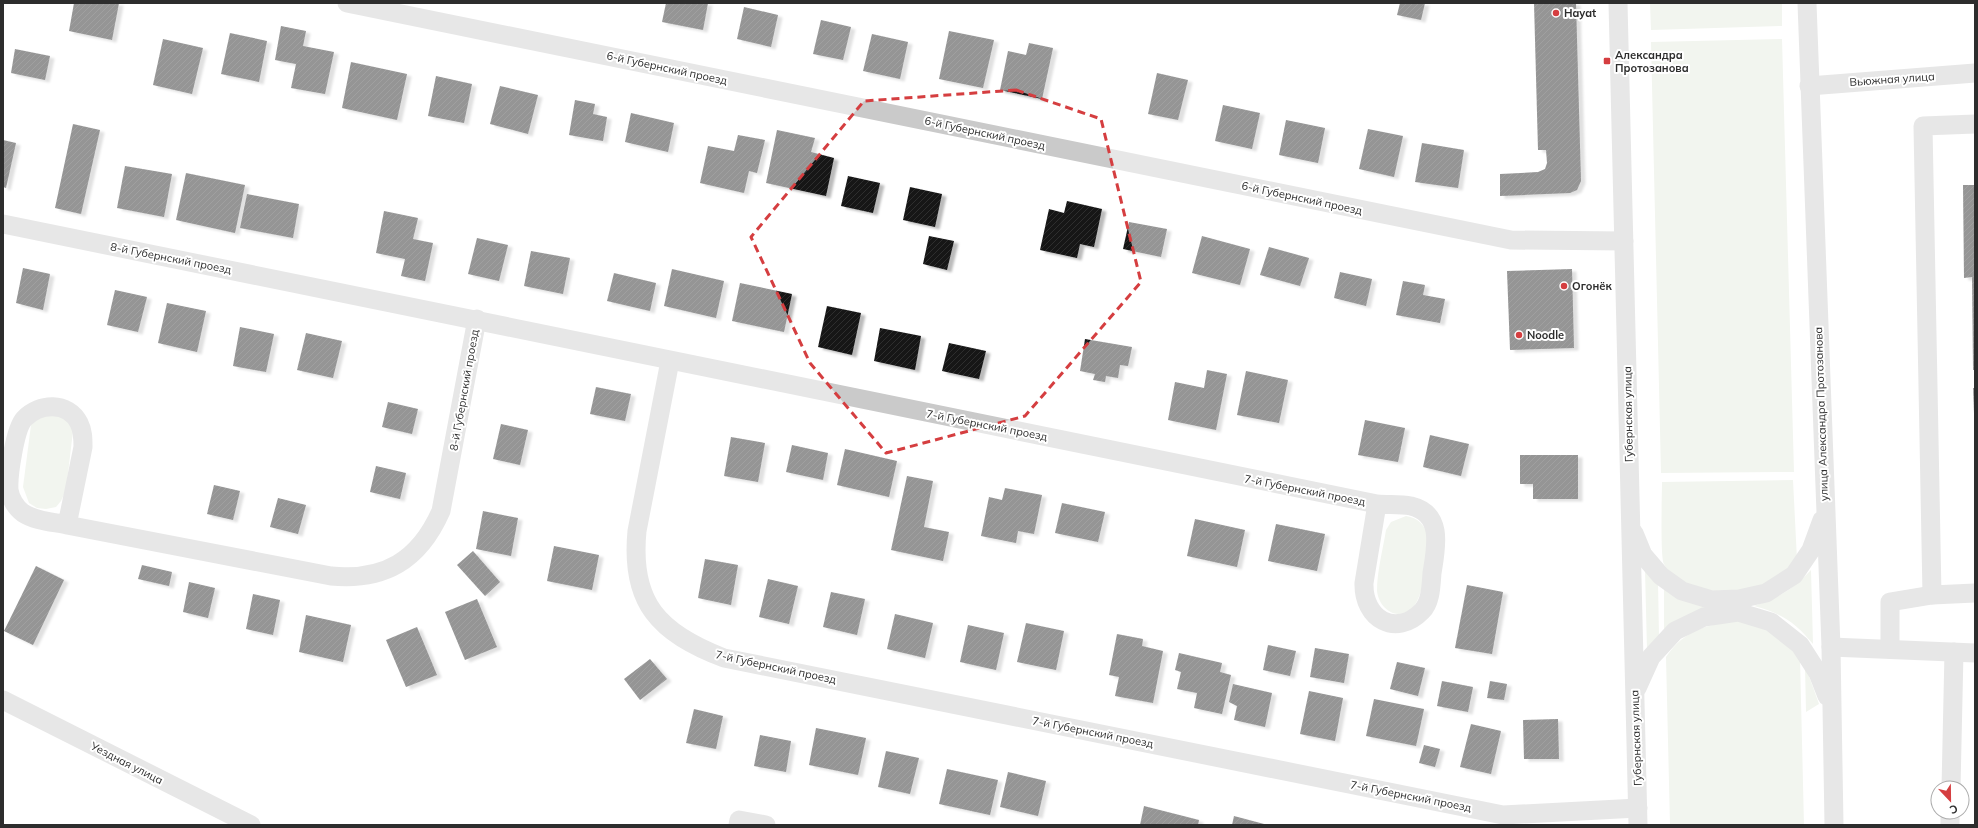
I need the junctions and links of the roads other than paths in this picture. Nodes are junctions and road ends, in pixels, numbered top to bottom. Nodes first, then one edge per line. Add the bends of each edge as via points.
1 (348, 3) edge
2 (1618, 3) edge
3 (1807, 3) edge
4 (1975, 73) edge
5 (1809, 86) junction
6 (1975, 124) edge
7 (3, 224) edge
8 (1624, 241) junction
9 (477, 319) junction
10 (670, 361) junction
11 (1377, 504) junction
12 (1825, 512) junction
13 (1630, 524) junction
14 (67, 525) junction
15 (1975, 593) edge
16 (1932, 595) junction
17 (1831, 647) junction
18 (1890, 650) junction
19 (1954, 652) junction
20 (1975, 653) edge
21 (1634, 694) junction
22 (3, 700) edge
23 (1831, 706) junction
24 (1951, 780) edge
25 (1638, 817) edge
26 (251, 825) edge
27 (738, 825) edge
28 (766, 825) edge
29 (1834, 825) edge

1 - 8 street, 6-й Губернский проезд via 1511,240
2 - 8 street, Губернская улица
3 - 5 street, улица Александра Протозанова
4 - 5 street, Вьюжная улица
5 - 12 street, улица Александра Протозанова
6 - 16 street via 1923,126
7 - 9 street, 8-й Губернский проезд
8 - 13 street, Губернская улица
9 - 10 street
9 - 14 street, 8-й Губернский проезд via 441,511 433,530 421,546 389,569 370,576 331,576
10 - 11 street, 7-й Губернский проезд
10 - 25 street, 7-й Губернский проезд via 637,531 635,554 639,580 652,610 665,626 698,648 724,658 1503,815
11 - 11 street, 7-й Губернский проезд via 1364,596 1368,608 1378,618 1390,623 1402,623 1414,618 1424,609 1429,597 1437,533 1432,521 1423,512 1411,506
12 - 13 street via 1810,550 1794,575 1766,593 1739,600 1712,600 1682,591 1661,576 1643,555
12 - 17 street, улица Александра Протозанова
13 - 21 street, Губернская улица
14 - 14 street, 8-й Губернский проезд via 83,447 83,434 78,422 69,412 57,407 44,407 32,412 20,427 9,478 9,491 14,503 23,513
15 - 16 street
16 - 18 street via 1890,602
17 - 18 street
17 - 23 street, улица Александра Протозанова
18 - 19 street
19 - 20 street
19 - 24 street
21 - 23 street via 1651,657 1675,631 1704,617 1738,612 1771,622 1800,645 1818,673
21 - 25 street, Губернская улица
22 - 26 street, Уездная улица
23 - 29 street, улица Александра Протозанова
27 - 28 street via 740,820

